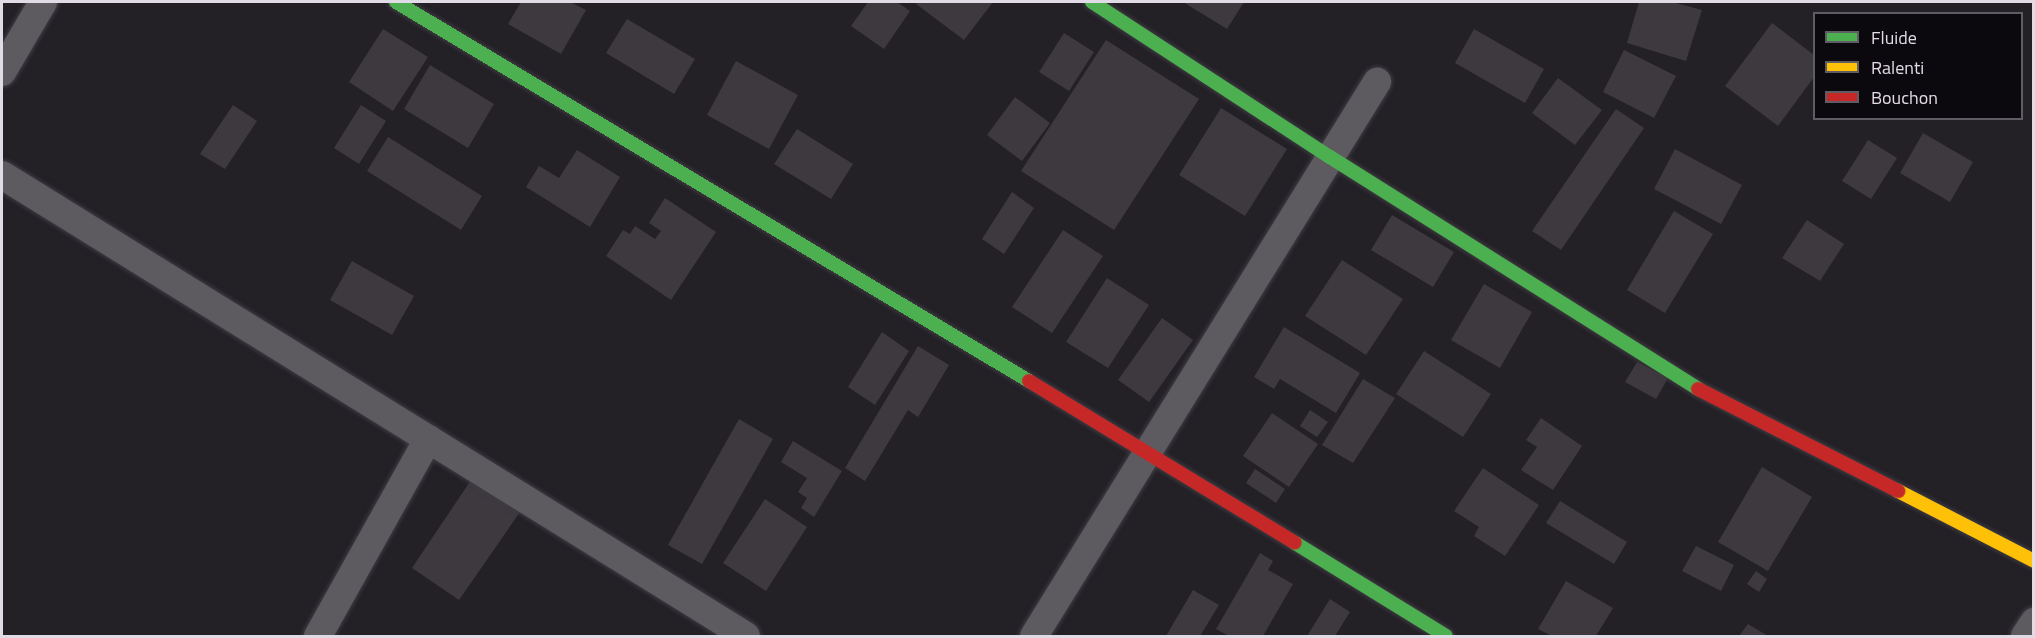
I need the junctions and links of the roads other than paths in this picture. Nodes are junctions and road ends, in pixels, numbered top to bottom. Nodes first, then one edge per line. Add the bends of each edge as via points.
1 (43, 2) edge
2 (396, 2) edge
3 (1092, 2) edge
4 (2, 72) edge
5 (1377, 82) dead end
6 (1330, 157) junction
7 (2, 175) edge
8 (428, 439) junction
9 (1146, 451) junction
10 (2034, 561) edge
11 (2034, 622) edge
12 (318, 636) edge
13 (746, 636) edge
14 (1034, 636) edge
15 (1446, 636) edge
16 (2025, 636) edge

1 - 4 street
2 - 9 street
3 - 6 street
5 - 6 street
6 - 9 street
6 - 10 street via 1698,389
7 - 8 street
8 - 12 street
8 - 13 street
9 - 14 street
9 - 15 street
11 - 16 street

